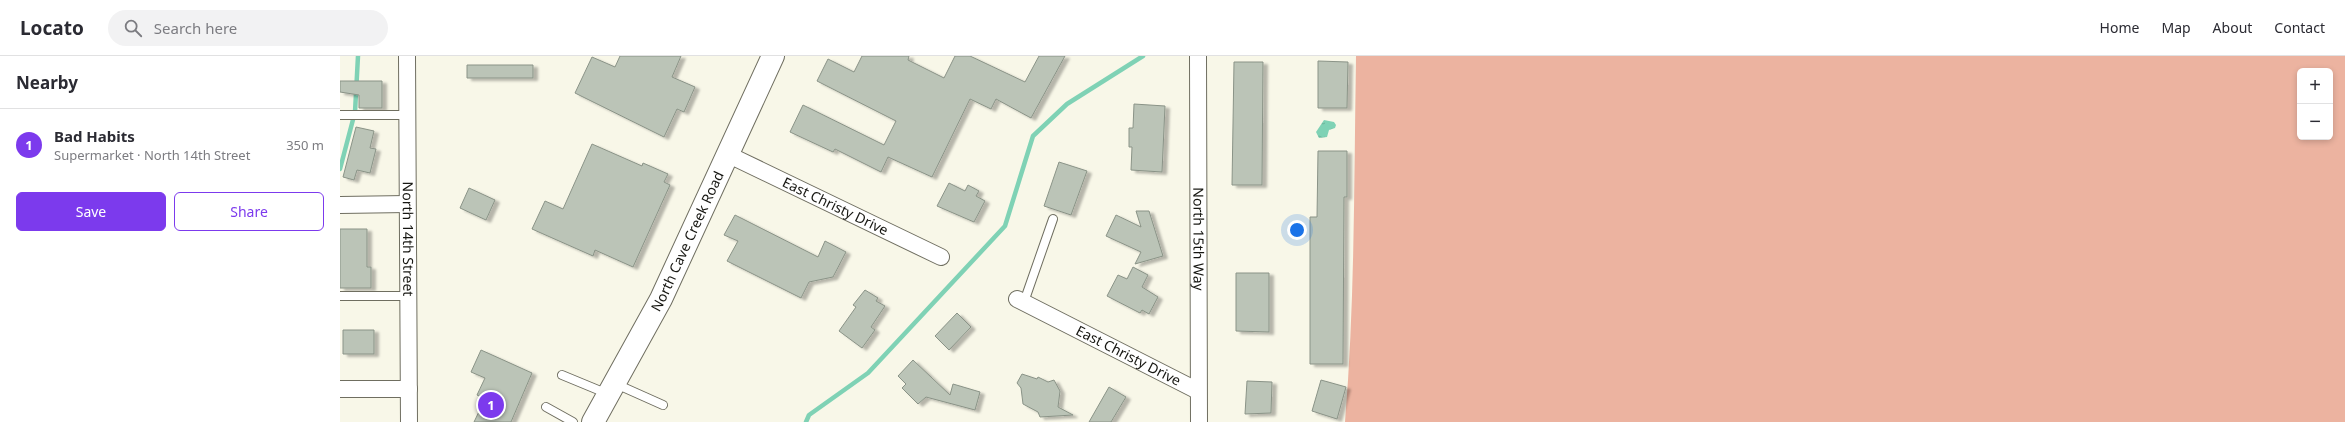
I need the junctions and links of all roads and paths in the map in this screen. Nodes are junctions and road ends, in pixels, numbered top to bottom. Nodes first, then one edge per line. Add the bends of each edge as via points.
1 (407, 56) edge
2 (772, 56) edge
3 (1198, 56) edge
4 (340, 115) edge
5 (407, 115) junction
6 (729, 155) junction
7 (407, 204) junction
8 (340, 205) edge
9 (1053, 219) dead end
10 (941, 257) dead end
11 (340, 296) edge
12 (408, 296) junction
13 (1020, 300) joint
14 (562, 374) dead end
15 (340, 389) edge
16 (409, 389) junction
17 (613, 389) junction
18 (1198, 391) junction
19 (663, 405) dead end
20 (546, 407) dead end
21 (409, 422) edge
22 (573, 422) edge
23 (593, 422) edge
24 (1199, 422) edge

1 - 5 street, North 14th Street
2 - 6 main road, North Cave Creek Road
3 - 18 street, North 15th Way
4 - 5 lane
5 - 7 street, North 14th Street
6 - 10 street, East Christy Drive
6 - 17 main road, North Cave Creek Road via 660,299
7 - 8 street
7 - 12 street, North 14th Street
9 - 13 lane
11 - 12 lane
12 - 16 street, North 14th Street
13 - 18 street, East Christy Drive
14 - 17 lane
15 - 16 street
16 - 21 street, North 14th Street
17 - 19 lane
17 - 23 main road, North Cave Creek Road
18 - 24 street, North 15th Way
20 - 22 lane

